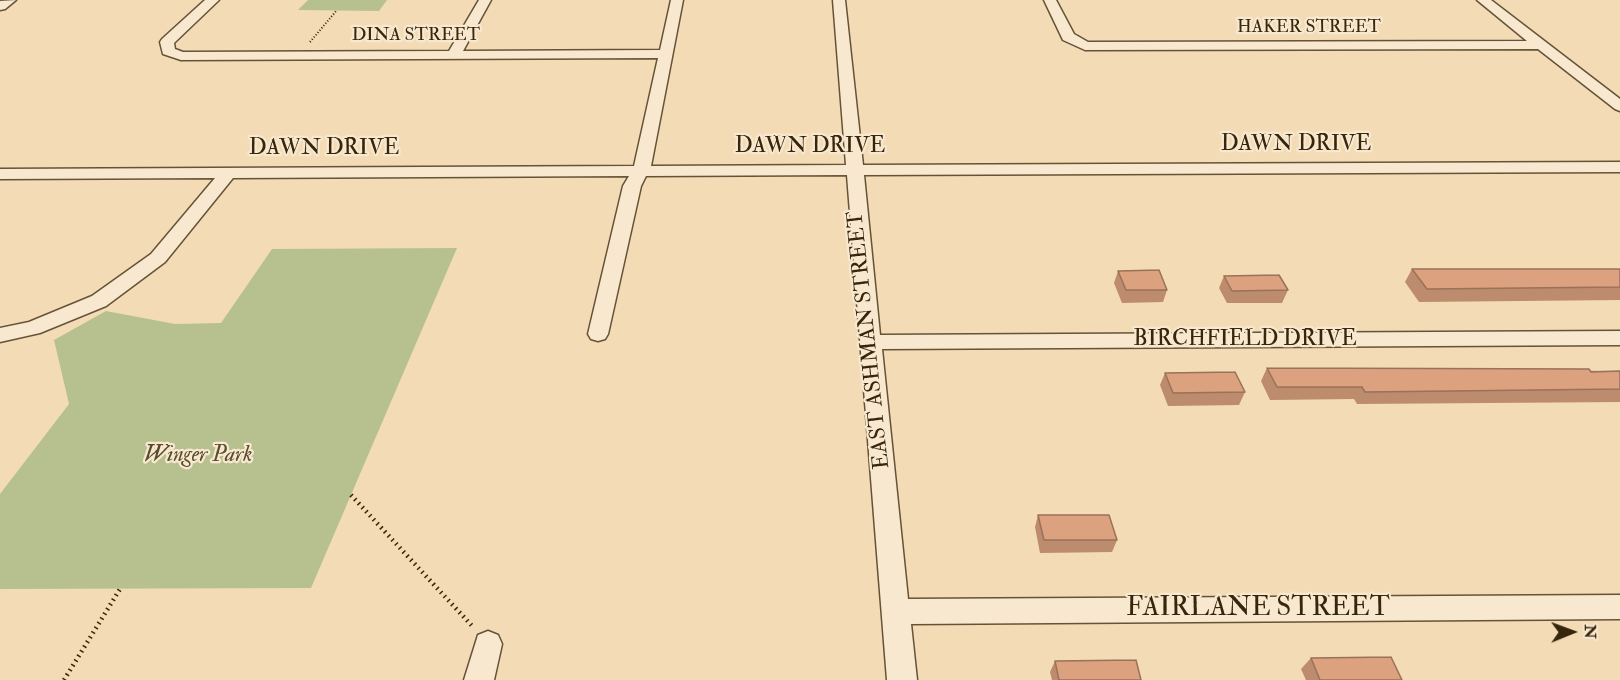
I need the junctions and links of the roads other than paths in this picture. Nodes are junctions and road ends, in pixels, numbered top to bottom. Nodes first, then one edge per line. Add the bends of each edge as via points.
1 (10, 0) edge
2 (213, 0) edge
3 (485, 0) edge
4 (677, 0) edge
5 (839, 0) edge
6 (1050, 0) edge
7 (1483, 0) edge
8 (0, 6) edge
9 (1542, 45) junction
10 (665, 54) junction
11 (453, 55) junction
12 (1620, 106) edge
13 (1620, 166) edge
14 (642, 170) junction
15 (853, 170) junction
16 (228, 173) junction
17 (0, 174) edge
18 (598, 334) dead end
19 (0, 335) edge
20 (1620, 338) edge
21 (871, 342) junction
22 (1620, 607) edge
23 (896, 612) junction
24 (488, 644) road end
25 (479, 680) edge
26 (902, 680) edge

1 - 8 street
2 - 11 street, DINA STREET via 167,42 168,51 181,56
3 - 11 street
4 - 10 street
5 - 15 street, EAST ASHMAN STREET
6 - 9 street, HAKER STREET via 1068,37 1093,46
7 - 9 street
9 - 12 street
10 - 11 street, DINA STREET
10 - 14 street
13 - 15 street, DAWN DRIVE
14 - 15 street, DAWN DRIVE
14 - 16 street, DAWN DRIVE
14 - 18 street via 632,186
15 - 21 street, EAST ASHMAN STREET
16 - 17 street, DAWN DRIVE
16 - 19 street via 158,258 108,295 33,328
20 - 21 street, BIRCHFIELD DRIVE
21 - 23 street, EAST ASHMAN STREET
22 - 23 street, FAIRLANE STREET
23 - 26 street, EAST ASHMAN STREET
24 - 25 street

